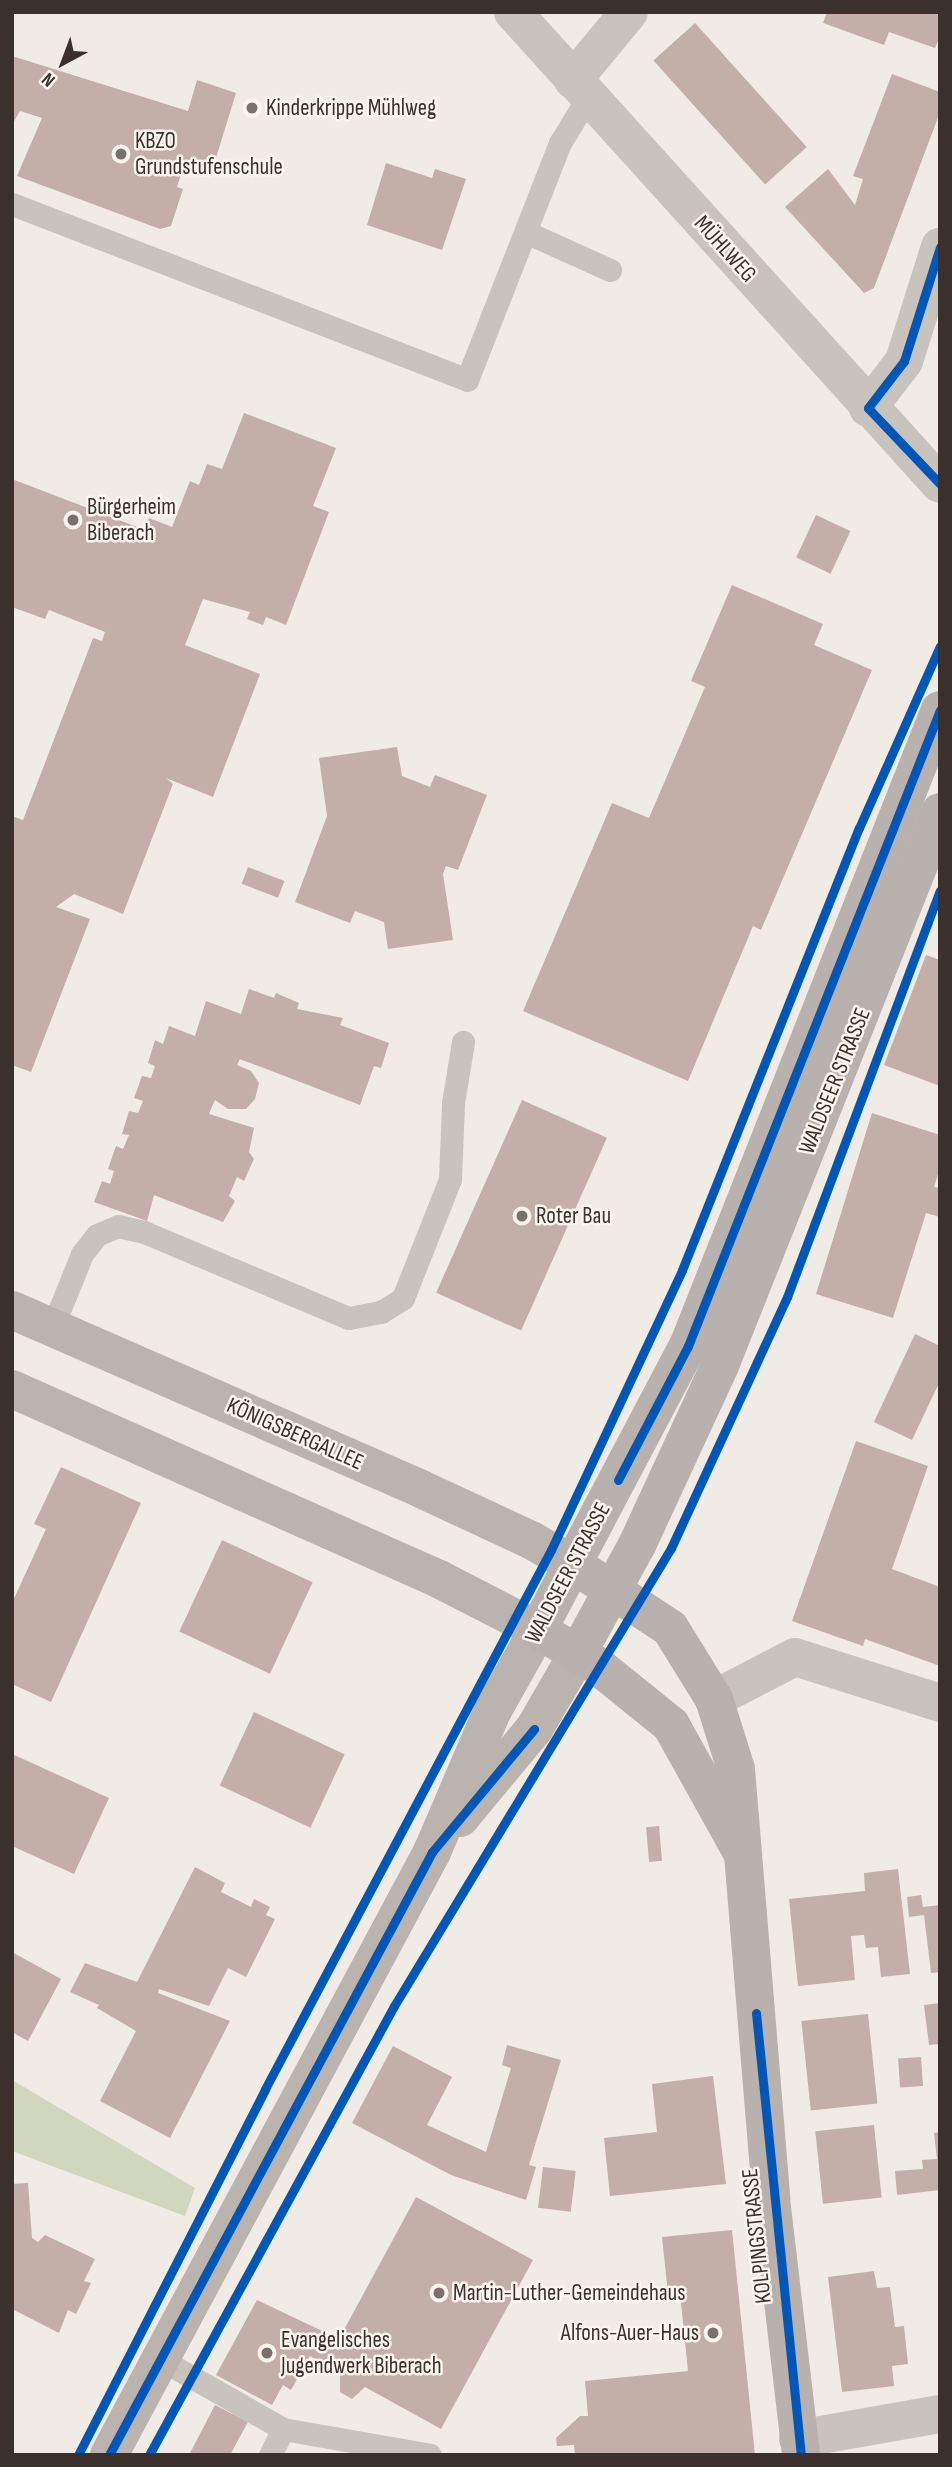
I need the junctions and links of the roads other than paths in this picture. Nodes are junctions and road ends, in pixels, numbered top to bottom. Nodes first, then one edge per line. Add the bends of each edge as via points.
1 (513, 12) edge
2 (629, 12) edge
3 (581, 89) junction
4 (12, 204) edge
5 (528, 233) junction
6 (940, 247) edge
7 (610, 270) dead end
8 (868, 408) junction
9 (940, 484) edge
10 (940, 710) edge
11 (940, 812) edge
12 (463, 1042) dead end
13 (12, 1310) edge
14 (52, 1328) junction
15 (12, 1389) edge
16 (574, 1565) junction
17 (612, 1590) junction
18 (538, 1630) junction
19 (579, 1653) junction
20 (714, 1699) junction
21 (940, 1703) edge
22 (740, 1849) junction
23 (432, 1852) junction
24 (160, 2359) junction
25 (940, 2414) edge
26 (282, 2429) junction
27 (799, 2447) edge
28 (109, 2455) edge
29 (270, 2455) edge
30 (430, 2455) edge

1 - 3 street, MÜHLWEG
2 - 3 street
3 - 5 lane
3 - 8 street, MÜHLWEG
4 - 5 lane via 467,380
5 - 7 lane
6 - 8 street via 904,361
8 - 9 street, MÜHLWEG
10 - 16 main road, WALDSEER STRASSE via 688,1346
11 - 17 main road, WALDSEER STRASSE via 721,1363
12 - 14 lane via 453,1103 450,1179 402,1298 382,1312 349,1318 144,1232 118,1226 97,1235 82,1254
13 - 14 main road, KÖNIGSBERGALLEE
14 - 16 main road, KÖNIGSBERGALLEE via 421,1489
15 - 18 main road via 439,1578
16 - 17 main road, KOLPINGSTRASSE
16 - 18 main road, WALDSEER STRASSE
17 - 19 main road, WALDSEER STRASSE
17 - 20 main road, KOLPINGSTRASSE via 670,1628
18 - 19 main road, KOLPINGSTRASSE
18 - 23 main road, WALDSEER STRASSE via 492,1712
19 - 22 main road, KOLPINGSTRASSE via 671,1725
19 - 23 main road, WALDSEER STRASSE via 534,1729
20 - 21 street via 795,1657
20 - 22 main road, KOLPINGSTRASSE via 736,1769
22 - 27 main road, KOLPINGSTRASSE
23 - 24 main road, WALDSEER STRASSE
24 - 26 lane
24 - 28 main road, WALDSEER STRASSE
25 - 27 street
26 - 29 lane
26 - 30 lane

